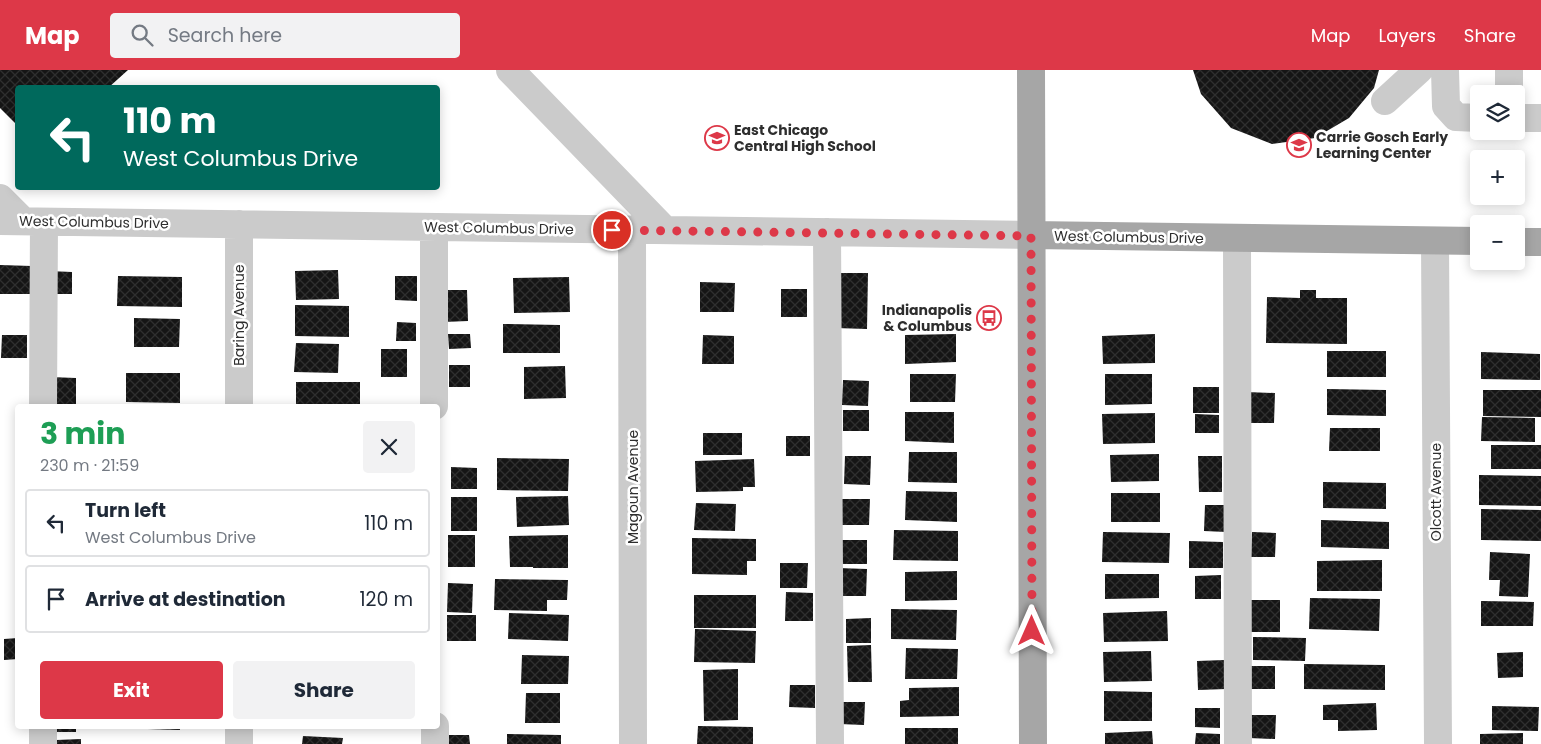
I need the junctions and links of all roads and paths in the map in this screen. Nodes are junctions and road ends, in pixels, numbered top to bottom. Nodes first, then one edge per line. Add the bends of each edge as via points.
1 (1031, 70) edge
2 (1419, 70) edge
3 (1445, 70) edge
4 (1509, 70) edge
5 (515, 72) edge
6 (1509, 85) edge
7 (1385, 101) dead end
8 (1470, 118) edge
9 (1525, 118) edge
10 (1541, 118) edge
11 (0, 198) edge
12 (22, 221) edge
13 (239, 224) junction
14 (434, 227) junction
15 (632, 230) junction
16 (665, 230) junction
17 (827, 232) junction
18 (1031, 236) junction
19 (1237, 238) junction
20 (1435, 241) junction
21 (1470, 242) edge
22 (1525, 242) edge
23 (1541, 242) edge
24 (43, 404) edge
25 (239, 404) edge
26 (434, 404) edge
27 (43, 729) edge
28 (239, 729) edge
29 (435, 729) edge
30 (43, 744) edge
31 (239, 744) edge
32 (435, 744) edge
33 (634, 744) edge
34 (830, 744) edge
35 (1033, 744) edge
36 (1238, 744) edge
37 (1438, 744) edge

1 - 18 main road
2 - 7 street
3 - 8 street via 1446,106 1456,117
4 - 6 street
5 - 16 street
9 - 10 street
11 - 12 street
12 - 13 street, West Columbus Drive
12 - 24 street
13 - 14 street, West Columbus Drive
13 - 25 street, Baring Avenue
14 - 15 street, West Columbus Drive
14 - 26 street
15 - 16 street, West Columbus Drive
15 - 33 street, Magoun Avenue
16 - 17 street, West Columbus Drive
17 - 18 street, West Columbus Drive
17 - 34 street
18 - 19 main road, West Columbus Drive
18 - 35 main road
19 - 20 main road, West Columbus Drive
19 - 36 street
20 - 21 main road, West Columbus Drive
20 - 37 street, Olcott Avenue
22 - 23 main road
27 - 30 street
28 - 31 street
29 - 32 street

